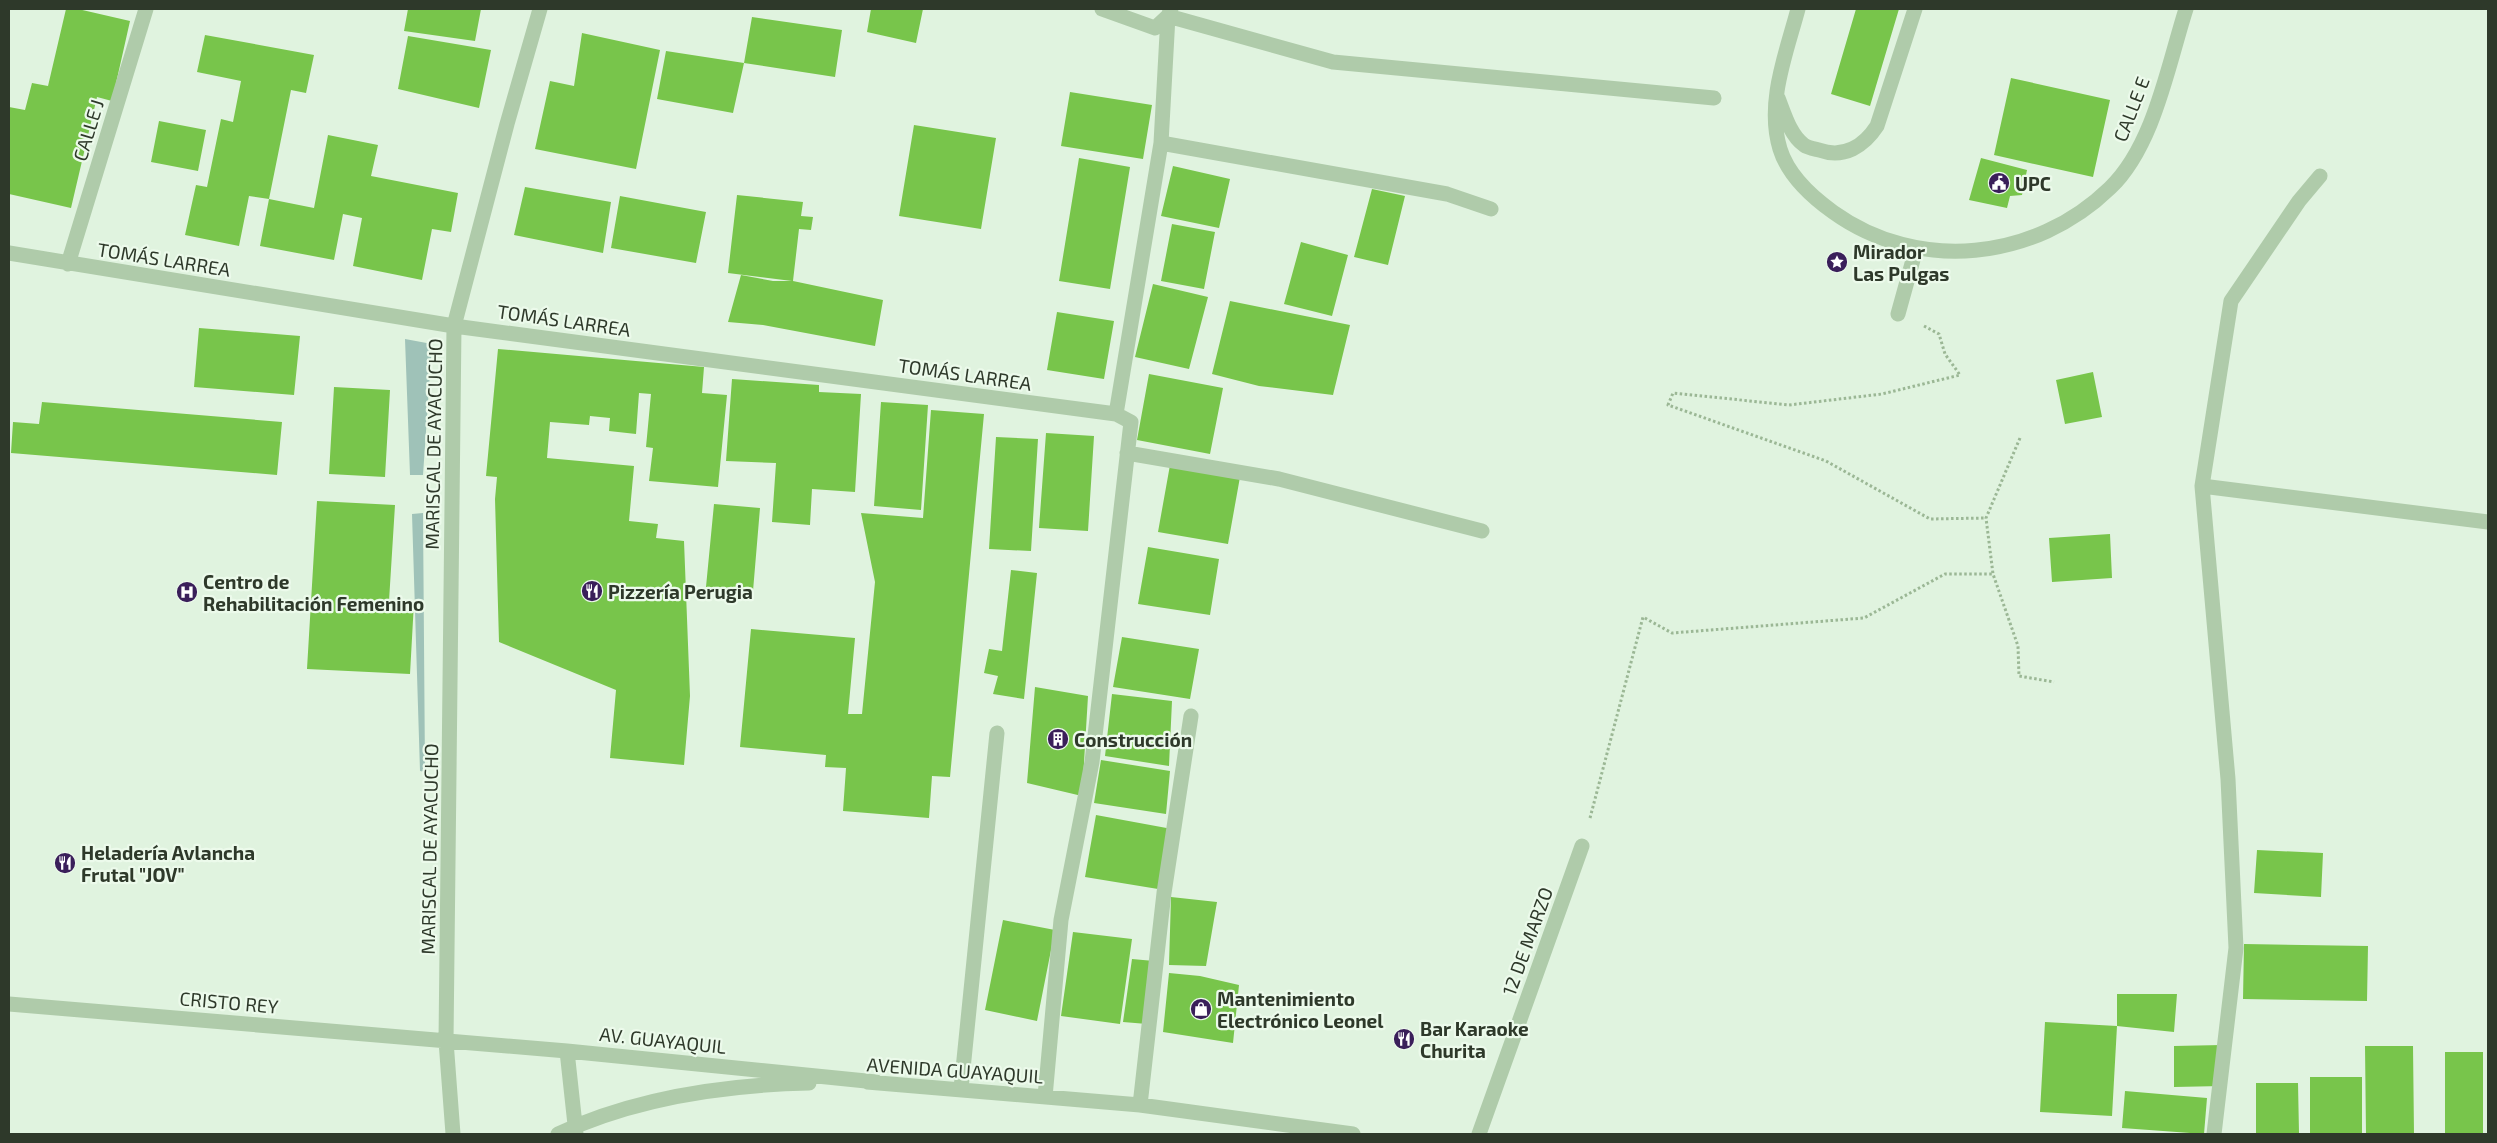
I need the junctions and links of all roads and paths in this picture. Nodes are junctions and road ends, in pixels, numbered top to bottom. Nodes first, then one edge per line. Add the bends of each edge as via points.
1 (146, 9) edge
2 (540, 9) edge
3 (1102, 9) edge
4 (1798, 9) edge
5 (1915, 9) edge
6 (2186, 9) edge
7 (1169, 12) edge
8 (1776, 94) junction
9 (1714, 98) dead end
10 (1162, 143) junction
11 (2320, 176) dead end
12 (1491, 209) dead end
13 (1916, 250) junction
14 (9, 253) edge
15 (68, 264) junction
16 (1898, 314) joint
17 (454, 326) junction
18 (1116, 414) junction
19 (2020, 438) dead end
20 (1127, 453) junction
21 (2202, 486) junction
22 (1986, 518) junction
23 (2488, 522) edge
24 (1482, 531) dead end
25 (1993, 574) junction
26 (2054, 682) dead end
27 (1191, 716) dead end
28 (997, 733) dead end
29 (1582, 846) joint
30 (9, 1004) edge
31 (446, 1041) junction
32 (567, 1051) junction
33 (876, 1082) junction
34 (961, 1089) junction
35 (1046, 1097) junction
36 (1140, 1105) junction
37 (576, 1130) edge
38 (453, 1134) edge
39 (558, 1134) edge
40 (1353, 1134) edge
41 (1479, 1134) edge
42 (2214, 1134) edge

1 - 15 street, CALLE J
2 - 17 street, MARISCAL DE AYACUCHO
3 - 7 street via 1154,28
4 - 8 street, CALLE E
5 - 8 street via 1877,126 1868,140 1853,151 1829,154 1804,145 1790,127
6 - 13 street, CALLE E via 2150,125 2133,158 2111,188 2055,227 1997,248 1956,252
7 - 9 street via 1333,62
7 - 10 street
8 - 13 street, CALLE E via 1775,123 1781,151 1795,176 1816,201 1869,233
10 - 12 street via 1447,194
10 - 18 street
11 - 21 street via 2298,201 2232,301
13 - 16 street
14 - 15 street, TOMÁS LARREA
15 - 17 street, TOMÁS LARREA
16 - 22 path via 1940,334 1945,354 1960,375 1882,394 1789,405 1673,393 1668,405 1826,461 1930,519
17 - 18 street, TOMÁS LARREA
17 - 31 street, MARISCAL DE AYACUCHO
18 - 20 street via 1131,422
19 - 22 path
20 - 24 street via 1280,479
20 - 35 street via 1092,762 1061,920
21 - 23 street
21 - 42 street via 2228,779 2236,948
22 - 25 path
25 - 26 path via 2018,646 2018,676
25 - 29 path via 1945,574 1864,618 1672,633 1642,617
27 - 36 street via 1164,893
28 - 34 street
29 - 41 street, 12 DE MARZO
30 - 31 street, CRISTO REY
31 - 32 street, AV. GUAYAQUIL
31 - 38 street, MARISCAL DE AYACUCHO
32 - 33 street, AV. GUAYAQUIL
32 - 37 street
33 - 34 street, AVENIDA GUAYAQUIL
33 - 37 street, AVENIDA GUAYAQUIL via 790,1084 701,1094 622,1110
34 - 35 street, AVENIDA GUAYAQUIL
35 - 36 street, AVENIDA GUAYAQUIL
36 - 40 street, AVENIDA GUAYAQUIL
37 - 39 street, AVENIDA GUAYAQUIL

